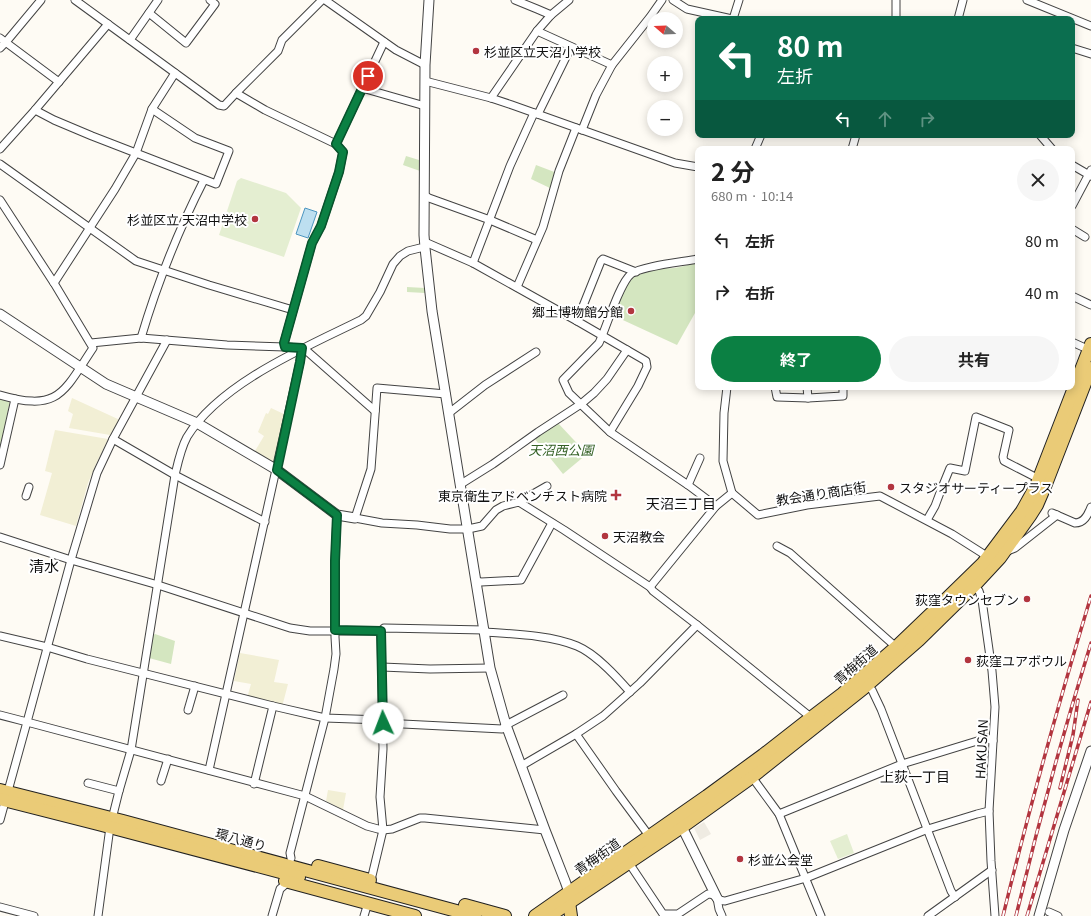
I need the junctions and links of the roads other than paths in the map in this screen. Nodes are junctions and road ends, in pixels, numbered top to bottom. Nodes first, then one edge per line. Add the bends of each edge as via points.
1 (41, 0) edge
2 (75, 0) edge
3 (158, 0) edge
4 (210, 0) edge
5 (323, 0) edge
6 (429, 0) edge
7 (516, 0) edge
8 (569, 0) edge
9 (662, 0) edge
10 (673, 0) edge
11 (739, 0) edge
12 (896, 0) edge
13 (963, 0) edge
14 (1027, 0) edge
15 (149, 13) junction
16 (551, 15) junction
17 (719, 16) edge
18 (733, 16) edge
19 (896, 16) edge
20 (959, 16) edge
21 (1066, 16) edge
22 (1075, 20) edge
23 (108, 24) junction
24 (1091, 26) edge
25 (537, 31) junction
26 (3, 40) edge
27 (130, 40) junction
28 (384, 42) junction
29 (570, 47) junction
30 (0, 48) edge
31 (1075, 49) edge
32 (1091, 54) edge
33 (425, 65) junction
34 (612, 65) junction
35 (175, 72) junction
36 (425, 81) junction
37 (59, 82) junction
38 (362, 88) junction
39 (236, 93) junction
40 (491, 98) junction
41 (425, 106) junction
42 (35, 110) junction
43 (152, 110) junction
44 (536, 114) junction
45 (579, 129) junction
46 (1043, 138) edge
47 (336, 144) junction
48 (1049, 146) edge
49 (0, 149) edge
50 (136, 153) junction
51 (0, 164) edge
52 (695, 166) edge
53 (1075, 166) edge
54 (1090, 173) edge
55 (204, 180) junction
56 (424, 195) junction
57 (0, 200) edge
58 (1075, 200) edge
59 (490, 220) junction
60 (90, 228) junction
61 (1075, 232) edge
62 (1085, 237) dead end
63 (537, 240) junction
64 (425, 245) junction
65 (695, 260) edge
66 (474, 263) junction
67 (164, 270) junction
68 (636, 272) junction
69 (54, 283) junction
70 (517, 287) junction
71 (1075, 298) edge
72 (1091, 306) edge
73 (294, 310) junction
74 (0, 314) edge
75 (577, 321) junction
76 (602, 336) junction
77 (141, 338) junction
78 (167, 340) junction
79 (1075, 344) edge
80 (92, 346) junction
81 (285, 347) junction
82 (1090, 347) edge
83 (302, 348) junction
84 (627, 350) junction
85 (536, 352) dead end
86 (80, 368) junction
87 (1091, 368) edge
88 (1075, 386) edge
89 (728, 390) edge
90 (776, 390) edge
91 (807, 390) edge
92 (843, 390) edge
93 (1073, 390) edge
94 (446, 394) junction
95 (0, 395) edge
96 (137, 398) junction
97 (808, 398) junction
98 (15, 399) junction
99 (582, 404) junction
100 (375, 411) junction
101 (449, 413) junction
102 (197, 423) junction
103 (610, 432) junction
104 (114, 439) junction
105 (700, 458) dead end
106 (0, 465) edge
107 (277, 470) junction
108 (175, 475) junction
109 (1039, 479) junction
110 (461, 484) junction
111 (688, 485) junction
112 (547, 486) dead end
113 (29, 487) dead end
114 (26, 496) dead end
115 (737, 496) junction
116 (518, 502) junction
117 (716, 506) junction
118 (1091, 506) edge
119 (337, 515) junction
120 (355, 518) junction
121 (927, 520) junction
122 (265, 522) junction
123 (552, 523) junction
124 (468, 529) junction
125 (0, 537) edge
126 (777, 546) dead end
127 (997, 556) junction
128 (71, 560) junction
129 (476, 581) junction
130 (158, 586) junction
131 (974, 586) junction
132 (650, 587) junction
133 (244, 613) junction
134 (697, 625) junction
135 (335, 630) junction
136 (381, 631) junction
137 (485, 631) junction
138 (0, 636) edge
139 (896, 647) junction
140 (47, 648) junction
141 (382, 668) junction
142 (490, 668) junction
143 (144, 673) junction
144 (195, 686) junction
145 (864, 688) junction
146 (630, 692) junction
147 (226, 694) junction
148 (563, 695) dead end
149 (273, 706) junction
150 (188, 710) dead end
151 (0, 715) edge
152 (324, 718) junction
153 (811, 718) junction
154 (825, 720) junction
155 (27, 722) junction
156 (383, 722) junction
157 (506, 725) junction
158 (576, 734) junction
159 (993, 741) junction
160 (131, 750) junction
161 (1091, 751) edge
162 (168, 759) junction
163 (902, 764) junction
164 (521, 766) junction
165 (209, 770) junction
166 (752, 777) junction
167 (161, 781) dead end
168 (88, 783) dead end
169 (254, 784) junction
170 (119, 790) junction
171 (3, 795) edge
172 (305, 796) junction
173 (989, 812) junction
174 (682, 814) junction
175 (779, 814) junction
176 (0, 820) edge
177 (111, 823) junction
178 (682, 827) junction
179 (928, 829) junction
180 (384, 830) junction
181 (545, 830) junction
182 (650, 836) junction
183 (235, 856) junction
184 (291, 858) junction
185 (629, 863) junction
186 (992, 870) junction
187 (806, 878) junction
188 (371, 880) junction
189 (288, 882) junction
190 (569, 897) junction
191 (955, 897) junction
192 (717, 898) junction
193 (368, 903) junction
194 (0, 907) edge
195 (1049, 912) dead end
196 (34, 916) edge
197 (98, 916) edge
198 (272, 916) edge
199 (364, 916) edge
200 (415, 916) edge
201 (444, 916) edge
202 (475, 916) edge
203 (506, 916) edge
204 (535, 916) edge
205 (549, 916) edge
206 (571, 916) edge
207 (722, 916) edge
208 (821, 916) edge
209 (928, 916) edge
210 (995, 916) edge
211 (1039, 916) edge
212 (1058, 916) edge

1 - 26 street
2 - 23 street
3 - 15 street
4 - 15 street via 215,4 186,43
5 - 28 street
5 - 39 street via 282,40 278,51
6 - 33 street
7 - 16 street
8 - 16 street
9 - 34 street
10 - 17 street via 688,9
11 - 18 street
12 - 19 street
13 - 20 street
14 - 21 street
15 - 27 street
16 - 25 street
22 - 24 street
23 - 27 street
23 - 37 street
25 - 29 street
25 - 40 street
26 - 30 street
26 - 37 street
27 - 35 street
28 - 33 street
28 - 38 street
29 - 34 street
29 - 44 street
31 - 32 street
33 - 36 street
34 - 45 street
35 - 39 street via 219,105 224,106
35 - 43 street
36 - 40 street
36 - 41 street
37 - 42 street
38 - 41 street
38 - 47 street
39 - 47 street
40 - 44 street
41 - 56 street
42 - 49 street
42 - 50 street
43 - 50 street
43 - 55 street via 195,138 228,151 216,184
44 - 45 street
44 - 59 street via 510,166
45 - 52 street via 675,163
45 - 63 street via 559,171
46 - 48 street
47 - 73 street via 343,152 339,172 321,226 312,243
50 - 55 street
50 - 60 street
51 - 60 street
53 - 54 street
54 - 58 street
55 - 67 street
56 - 59 street
56 - 64 street
57 - 69 street
59 - 63 street
59 - 66 street
60 - 67 street via 136,261
60 - 69 street
61 - 62 street
63 - 70 street
64 - 66 street
64 - 83 street via 408,251 393,264 366,316
64 - 94 street via 432,311
65 - 68 street
66 - 70 street
67 - 73 street
67 - 77 street
68 - 75 street via 603,259
68 - 76 street via 631,274 622,286
69 - 80 street
70 - 75 street
71 - 72 street
73 - 81 street
74 - 86 street
75 - 76 street
76 - 84 street
76 - 99 street via 599,343 563,380 569,393
77 - 78 street
77 - 80 street
78 - 81 street
78 - 96 street
79 - 82 street
80 - 86 street
81 - 83 street
82 - 88 main road, 青梅街道
83 - 100 street
83 - 102 street via 231,392
83 - 107 street
84 - 99 street via 607,379
84 - 103 street via 646,361 647,367
85 - 101 street via 484,385
86 - 96 street via 106,384
86 - 98 street via 64,390 51,399
87 - 127 main road, 青梅街道 via 1037,505
89 - 115 street via 724,413 723,461
90 - 97 street via 777,397
91 - 97 street
92 - 97 street via 843,396
93 - 109 main road, 青梅街道
94 - 100 street via 377,388
94 - 101 street
95 - 98 street
96 - 102 street
96 - 104 street
98 - 106 street
99 - 103 street
99 - 110 street
100 - 120 street via 371,469
101 - 110 street
102 - 107 street
102 - 108 street via 186,438
103 - 111 street
104 - 108 street
104 - 128 street via 97,473
105 - 111 street
107 - 119 street
107 - 122 street
108 - 122 street
108 - 130 street
109 - 121 street via 1004,461 1002,457 1009,430 976,417 965,471 950,468
109 - 127 main road, 青梅街道
110 - 124 street
111 - 117 street
112 - 116 street
113 - 114 street
115 - 117 street
115 - 121 street, 教会通り商店街 via 758,515 807,505 880,496
116 - 123 street
116 - 124 street via 496,510 482,526
117 - 132 street
118 - 127 street via 1086,518 1077,524 1054,514 1015,548
119 - 120 street
119 - 135 street
120 - 124 street via 382,523
121 - 127 street, 教会通り商店街 via 982,553
122 - 133 street
123 - 129 street via 521,580
123 - 132 street
124 - 129 street
125 - 128 street
126 - 139 street via 790,553
127 - 131 main road, 青梅街道
127 - 139 main road, 青梅街道 via 944,601
128 - 130 street
128 - 140 street
129 - 137 street
130 - 133 street
130 - 143 street
131 - 145 main road, 青梅街道 via 919,640
131 - 159 street, HAKUSAN via 982,600 992,671 995,707
132 - 134 street
133 - 135 street via 290,628 310,631
133 - 147 street
134 - 146 street
134 - 153 street
135 - 136 street
135 - 152 street via 336,654
136 - 137 street via 384,628
136 - 141 street
137 - 142 street
137 - 146 street via 538,636 576,646 600,660
138 - 140 street
139 - 153 main road, 青梅街道
140 - 143 street
140 - 155 street
141 - 142 street
141 - 156 street
142 - 157 street
143 - 144 street
143 - 160 street
144 - 147 street
144 - 150 street
145 - 154 main road, 青梅街道
145 - 163 street via 872,690
146 - 158 street via 603,716
147 - 149 street
147 - 165 street
148 - 157 street
149 - 152 street
149 - 169 street
151 - 155 street
152 - 156 street
152 - 172 street
153 - 154 street
153 - 174 main road, 青梅街道
154 - 166 main road, 青梅街道
155 - 160 street
155 - 171 street
156 - 157 street via 502,729
156 - 180 street via 380,797
157 - 164 street
158 - 164 street
158 - 182 street
159 - 163 street via 987,738
159 - 173 street, HAKUSAN
160 - 162 street
160 - 170 street
161 - 211 street via 1064,830
162 - 165 street
162 - 167 street
163 - 175 street
163 - 179 street
164 - 181 street
165 - 169 street
166 - 175 street
166 - 178 main road, 青梅街道
168 - 170 street
169 - 172 street
170 - 177 street
171 - 176 street
171 - 177 main road, 環八通り
172 - 180 street via 367,826
172 - 184 street via 290,852
173 - 179 street
173 - 186 street, HAKUSAN
174 - 178 street
174 - 182 main road, 青梅街道
175 - 187 street
177 - 183 main road, 環八通り
177 - 197 street
178 - 185 main road, 青梅街道
178 - 192 street
179 - 187 street
179 - 191 street
180 - 181 street via 420,818
180 - 188 street
181 - 190 street
182 - 190 main road, 青梅街道
183 - 184 main road via 266,854
183 - 189 main road via 254,871
183 - 201 main road, 環八通り
183 - 202 main road, 環八通り
184 - 188 main road
185 - 190 main road, 青梅街道
185 - 192 street via 663,914 678,914 708,894
186 - 191 street
186 - 210 street, HAKUSAN
187 - 192 street via 725,901
187 - 208 street
188 - 203 main road
189 - 193 main road
189 - 198 street via 280,889
190 - 204 main road, 青梅街道
190 - 205 main road, 青梅街道
190 - 206 main road
191 - 209 street
192 - 207 street
193 - 199 street
193 - 200 main road
194 - 196 street
195 - 212 street

